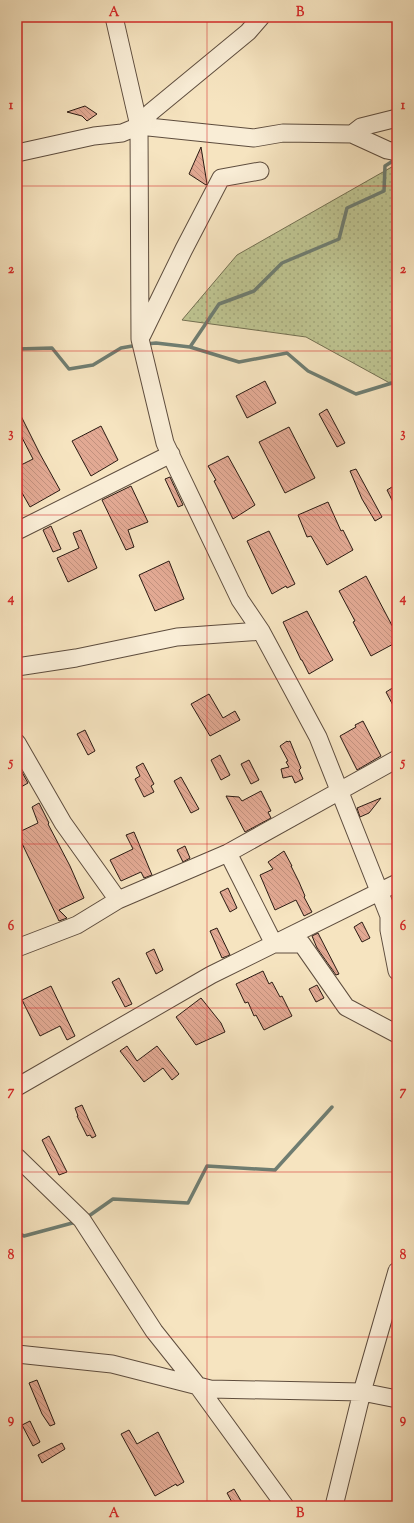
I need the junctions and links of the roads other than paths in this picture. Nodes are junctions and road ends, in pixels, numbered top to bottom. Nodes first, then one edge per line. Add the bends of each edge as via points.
1 (114, 17) edge
2 (260, 17) edge
3 (397, 118) edge
4 (139, 126) junction
5 (352, 134) junction
6 (397, 152) edge
7 (17, 153) edge
8 (260, 171) dead end
9 (140, 339) junction
10 (171, 454) junction
11 (17, 531) edge
12 (262, 631) junction
13 (17, 666) edge
14 (17, 743) edge
15 (397, 759) edge
16 (340, 792) junction
17 (228, 853) junction
18 (397, 883) edge
19 (380, 891) junction
20 (118, 900) junction
21 (393, 920) edge
22 (274, 944) junction
23 (17, 948) edge
24 (397, 971) edge
25 (397, 1034) edge
26 (17, 1087) edge
27 (17, 1157) edge
28 (397, 1271) edge
29 (17, 1354) edge
30 (197, 1385) junction
31 (362, 1392) junction
32 (397, 1399) edge
33 (285, 1506) edge
34 (334, 1506) edge

1 - 4 street
2 - 4 street via 248,32 151,112
3 - 5 street via 361,127
4 - 5 street via 254,138 283,133
4 - 7 street via 122,133 94,136
4 - 9 street
5 - 6 street
8 - 9 street via 221,178
9 - 10 street via 165,443
10 - 11 street
10 - 12 street via 240,600
12 - 13 street via 177,637 76,658
12 - 16 street via 318,737
14 - 20 street via 63,823
15 - 16 street
16 - 17 street
16 - 19 street
17 - 20 street
17 - 22 street
18 - 19 street
19 - 21 street
19 - 22 street
20 - 23 street via 77,925
21 - 24 street via 389,930
22 - 25 street via 302,944 346,1007
22 - 26 street via 211,975
27 - 30 street via 82,1220 154,1331
28 - 31 street
29 - 30 street via 112,1364
30 - 31 street via 210,1389
30 - 33 street
31 - 32 street
31 - 34 street

